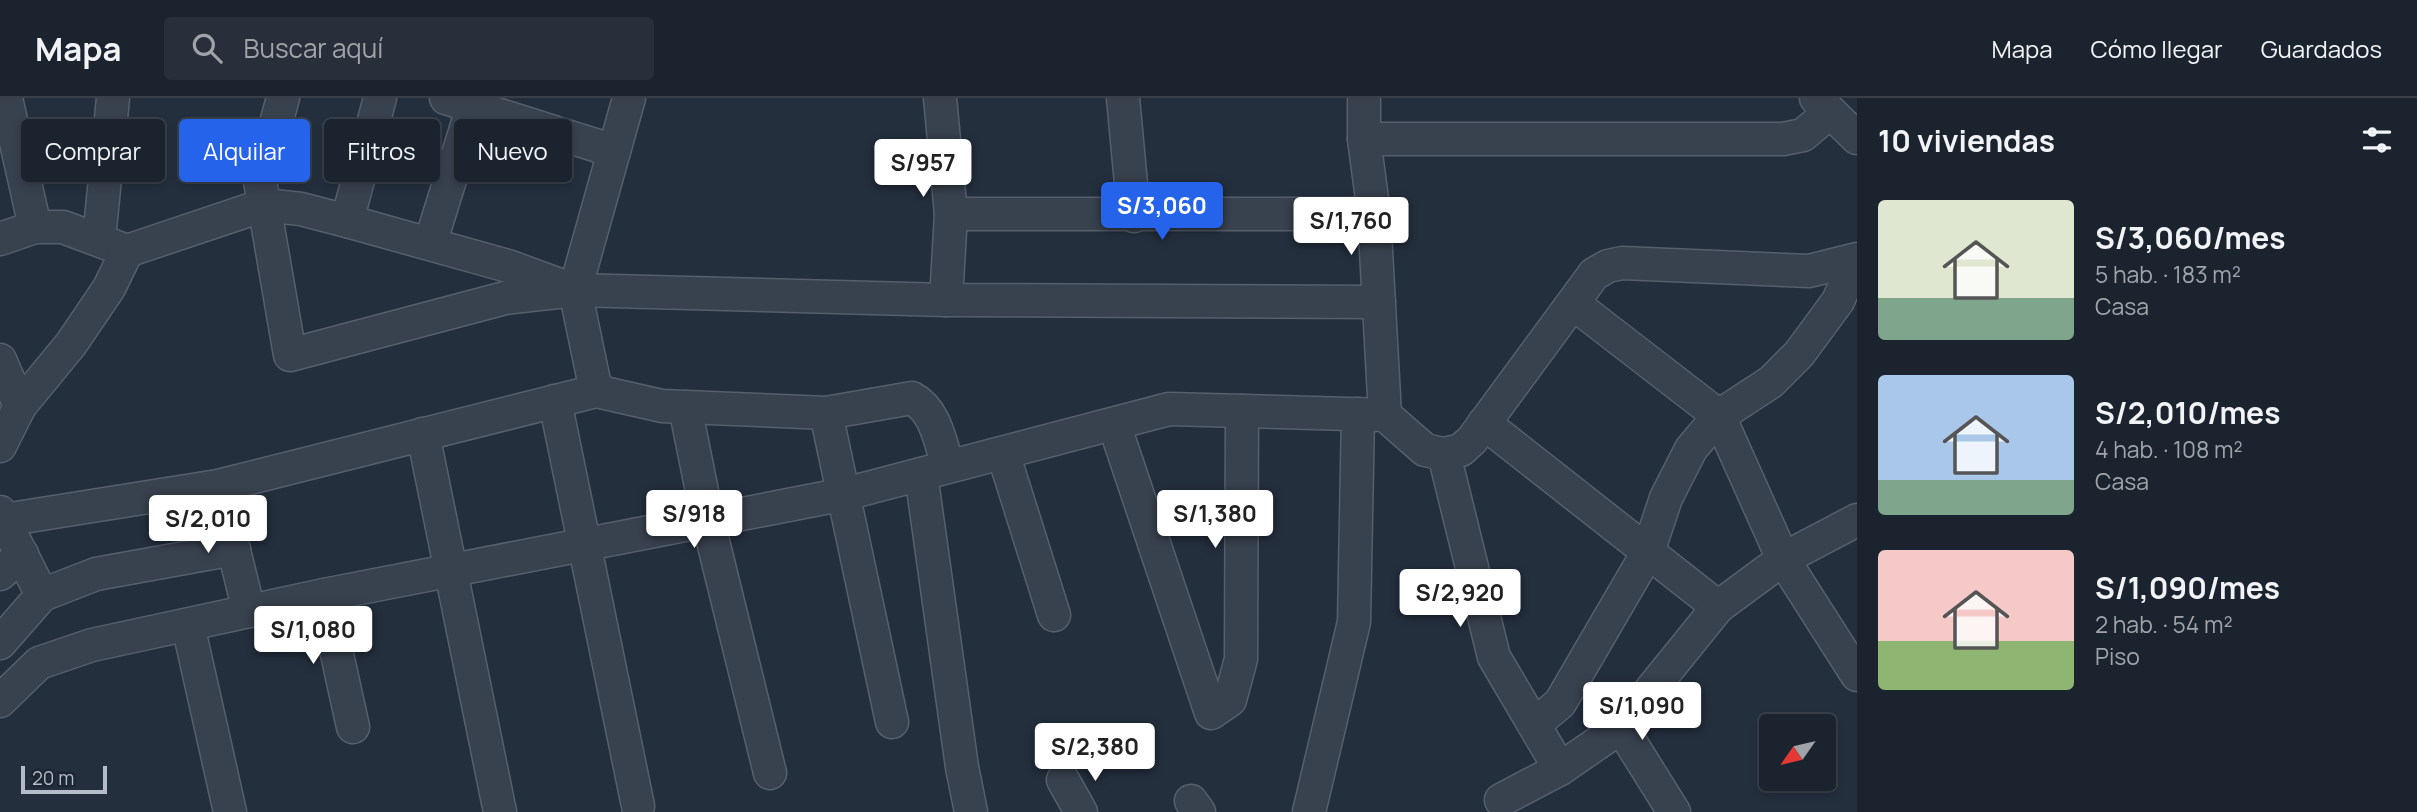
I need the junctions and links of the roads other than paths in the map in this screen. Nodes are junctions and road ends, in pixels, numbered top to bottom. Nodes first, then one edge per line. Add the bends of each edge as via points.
1 (6, 98) edge
2 (113, 98) edge
3 (283, 98) edge
4 (380, 98) edge
5 (629, 98) edge
6 (940, 98) edge
7 (1123, 98) edge
8 (1364, 98) edge
9 (459, 102) edge
10 (1823, 105) edge
11 (1857, 138) edge
12 (1364, 139) junction
13 (614, 151) junction
14 (264, 205) junction
15 (950, 214) junction
16 (1374, 214) junction
17 (1134, 216) junction
18 (346, 221) junction
19 (34, 228) junction
20 (0, 239) edge
21 (430, 244) junction
22 (113, 245) junction
23 (1857, 259) edge
24 (575, 290) junction
25 (946, 300) junction
26 (1379, 302) junction
27 (1574, 304) junction
28 (0, 360) edge
29 (596, 391) junction
30 (555, 401) junction
31 (20, 406) junction
32 (685, 407) junction
33 (1241, 411) junction
34 (825, 413) junction
35 (1371, 415) junction
36 (1719, 416) junction
37 (1484, 423) junction
38 (1114, 424) junction
39 (423, 434) junction
40 (0, 446) edge
41 (1003, 453) junction
42 (1444, 454) junction
43 (934, 470) junction
44 (218, 486) junction
45 (845, 494) junction
46 (2, 516) edge
47 (1857, 520) edge
48 (708, 521) junction
49 (584, 545) junction
50 (233, 549) junction
51 (1648, 552) junction
52 (1783, 559) junction
53 (11, 564) edge
54 (451, 572) junction
55 (42, 595) junction
56 (324, 595) junction
57 (1718, 607) junction
58 (249, 611) junction
59 (1054, 615) dead end
60 (188, 625) junction
61 (0, 643) edge
62 (1857, 675) edge
63 (0, 701) edge
64 (892, 723) dead end
65 (1534, 725) junction
66 (353, 727) dead end
67 (1620, 727) junction
68 (1560, 769) junction
69 (770, 773) dead end
70 (1063, 780) dead end
71 (1501, 800) dead end
72 (638, 806) dead end
73 (230, 812) edge
74 (500, 812) edge
75 (971, 812) edge
76 (1081, 812) edge
77 (1309, 812) edge
78 (1674, 812) edge

1 - 19 street
2 - 22 street
3 - 14 street via 260,181
4 - 18 street
5 - 13 street
6 - 15 street
7 - 17 street
8 - 12 street
9 - 13 street
9 - 21 street
10 - 11 street
10 - 12 street via 1803,135 1783,139
12 - 16 street
13 - 24 street
14 - 18 street
14 - 22 street
14 - 24 street via 290,355 505,298
15 - 17 street
15 - 25 street
16 - 17 street
16 - 26 street
18 - 21 street
19 - 20 street
19 - 22 street via 63,227
21 - 24 street
22 - 31 street via 108,288 71,344
23 - 27 street via 1809,271 1622,263 1594,274
23 - 36 street via 1838,301 1799,354 1770,382
24 - 25 street
24 - 29 street
25 - 26 street
26 - 35 street
27 - 36 street
27 - 37 street
28 - 31 street
29 - 30 street
29 - 32 street
30 - 39 street
30 - 49 street
31 - 40 street
32 - 34 street
32 - 48 street
33 - 35 street
33 - 38 street via 1169,409
33 - 38 street via 1241,659 1230,700 1211,713
34 - 43 street via 912,398 923,404 932,418
34 - 45 street
35 - 42 street via 1426,450
35 - 77 street via 1354,622
36 - 51 street via 1679,469
36 - 52 street
37 - 42 street via 1461,450
37 - 51 street
38 - 41 street
39 - 44 street
39 - 54 street
41 - 43 street
41 - 59 street
42 - 65 street via 1494,657
43 - 45 street
43 - 75 street via 962,766
44 - 46 street
44 - 50 street
45 - 48 street
45 - 64 street
46 - 53 street
47 - 52 street
48 - 49 street
48 - 69 street
49 - 54 street
49 - 72 street
50 - 55 street via 96,574
50 - 58 street
51 - 57 street
51 - 65 street via 1560,703
52 - 57 street
52 - 62 street
53 - 55 street
54 - 56 street
54 - 74 street
55 - 61 street
56 - 58 street
56 - 66 street
57 - 67 street
58 - 60 street
60 - 63 street via 92,645 39,663
60 - 73 street
65 - 68 street
67 - 68 street
67 - 78 street
68 - 71 street
70 - 76 street

